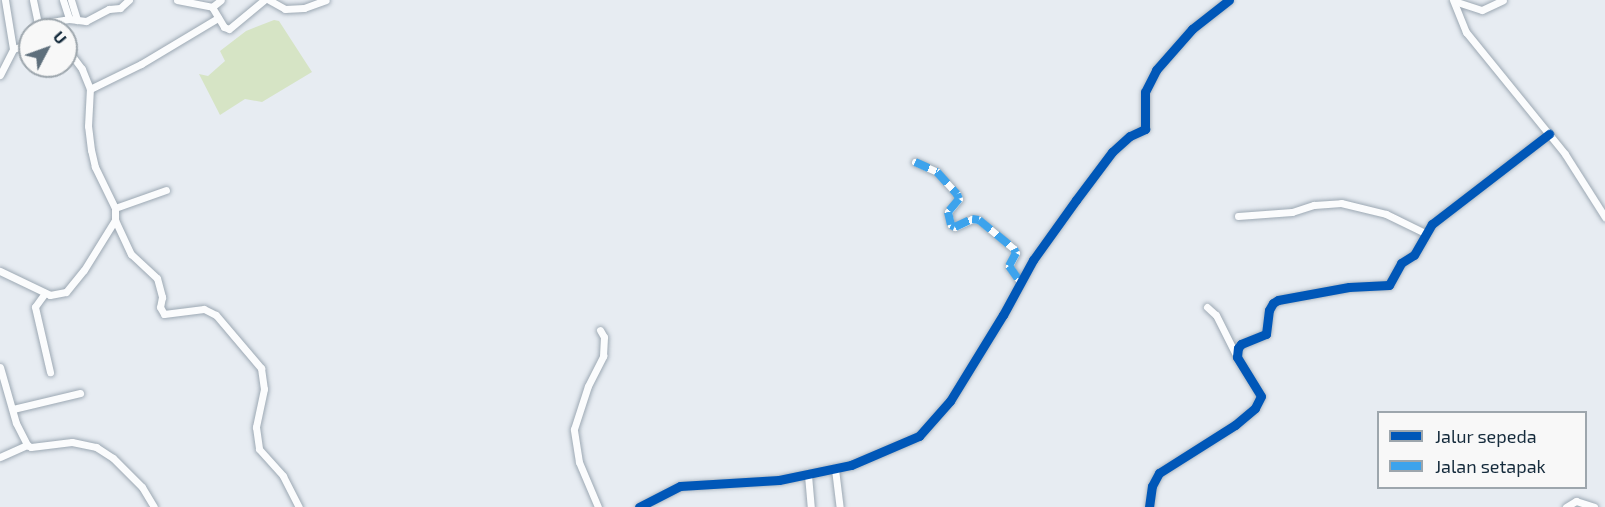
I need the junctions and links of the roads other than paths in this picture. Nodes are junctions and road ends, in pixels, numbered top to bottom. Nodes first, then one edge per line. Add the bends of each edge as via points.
1 (5, 0) edge
2 (33, 0) edge
3 (63, 0) edge
4 (71, 0) edge
5 (105, 0) edge
6 (129, 0) edge
7 (177, 0) edge
8 (221, 0) edge
9 (264, 0) edge
10 (269, 0) edge
11 (326, 0) edge
12 (1229, 0) edge
13 (1454, 0) edge
14 (1503, 0) edge
15 (212, 7) junction
16 (109, 9) junction
17 (37, 18) edge
18 (68, 18) edge
19 (77, 18) edge
20 (218, 18) junction
21 (78, 20) edge
22 (18, 48) edge
23 (13, 49) junction
24 (78, 64) edge
25 (0, 75) edge
26 (90, 89) junction
27 (1549, 134) junction
28 (915, 162) dead end
29 (166, 190) dead end
30 (115, 208) junction
31 (1238, 216) dead end
32 (1605, 217) edge
33 (115, 220) junction
34 (1425, 233) junction
35 (0, 271) edge
36 (1020, 282) junction
37 (45, 293) junction
38 (1207, 307) dead end
39 (600, 330) dead end
40 (1237, 357) junction
41 (0, 367) edge
42 (50, 372) dead end
43 (80, 393) dead end
44 (13, 409) junction
45 (27, 445) junction
46 (0, 457) edge
47 (835, 469) junction
48 (808, 475) junction
49 (154, 507) edge
50 (299, 507) edge
51 (597, 507) edge
52 (639, 507) edge
53 (811, 507) edge
54 (840, 507) edge
55 (1149, 507) edge
56 (1566, 507) edge
57 (1594, 507) edge

1 - 23 street
2 - 17 street
3 - 18 street
4 - 19 street
5 - 16 street
6 - 16 street via 120,8
7 - 15 street
8 - 15 street
9 - 20 street via 229,29
10 - 11 street via 285,9 304,8
12 - 36 street via 1192,29 1156,70 1145,92 1144,129 1112,152
13 - 14 street via 1482,10
13 - 27 street via 1466,32
15 - 20 street
16 - 21 street via 86,21
20 - 26 street
22 - 23 street
23 - 25 street
24 - 26 street
26 - 30 street via 91,150
27 - 32 street via 1579,173
27 - 34 street via 1486,180
28 - 36 street via 937,172 957,194 959,199 948,212 951,225 979,220 1014,249 1016,253 1009,266
29 - 30 street
30 - 33 street
31 - 34 street via 1341,203 1386,214
33 - 37 street via 66,292
33 - 50 street via 131,254 157,278 164,314 204,309 216,315 261,368 264,389 256,427 259,449 283,476
34 - 40 street via 1389,285 1348,287 1276,301 1270,308 1266,334 1241,344
35 - 37 street
36 - 47 street via 950,401 925,431 886,452
37 - 42 street via 35,307
38 - 40 street via 1216,315
39 - 51 street via 604,334 604,351 574,429 579,462
40 - 55 street via 1261,396 1255,408 1159,473 1152,486
41 - 44 street
43 - 44 street
44 - 45 street
45 - 46 street
45 - 49 street via 72,442 96,447 142,487
47 - 48 street
47 - 54 street
48 - 52 street via 680,486
48 - 53 street
56 - 57 street via 1572,501

